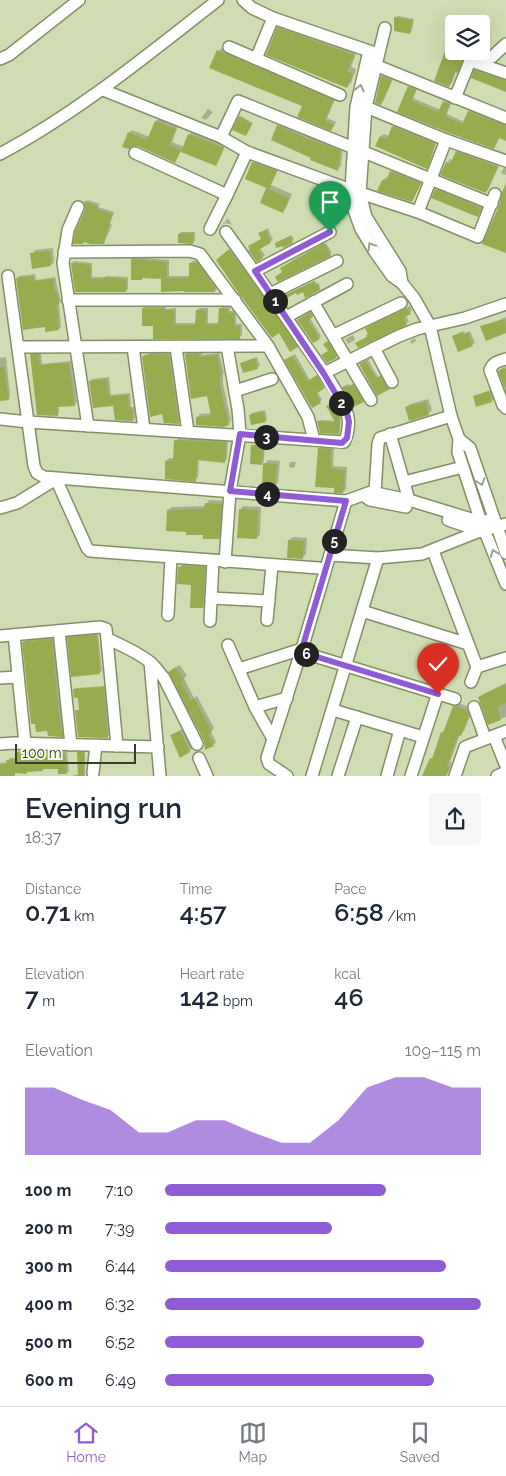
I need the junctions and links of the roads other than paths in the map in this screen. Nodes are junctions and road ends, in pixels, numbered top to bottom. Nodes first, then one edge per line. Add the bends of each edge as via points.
1 (79, 0) edge
2 (218, 0) edge
3 (243, 0) edge
4 (273, 18) junction
5 (385, 28) dead end
6 (506, 44) edge
7 (229, 47) dead end
8 (372, 58) junction
9 (0, 59) edge
10 (256, 59) junction
11 (470, 61) junction
12 (506, 73) edge
13 (103, 90) junction
14 (340, 94) dead end
15 (455, 98) junction
16 (366, 107) junction
17 (506, 118) edge
18 (221, 137) junction
19 (446, 140) junction
20 (358, 150) junction
21 (247, 152) junction
22 (135, 153) dead end
23 (0, 154) edge
24 (506, 161) edge
25 (431, 179) junction
26 (356, 191) junction
27 (227, 195) junction
28 (78, 207) dead end
29 (418, 212) junction
30 (210, 230) dead end
31 (226, 232) dead end
32 (330, 232) dead end
33 (64, 252) junction
34 (337, 261) dead end
35 (255, 271) junction
36 (8, 276) dead end
37 (347, 284) dead end
38 (270, 294) junction
39 (68, 300) junction
40 (235, 300) junction
41 (313, 302) junction
42 (401, 303) dead end
43 (506, 304) edge
44 (286, 317) junction
45 (430, 326) junction
46 (334, 335) junction
47 (133, 346) junction
48 (176, 346) junction
49 (227, 346) junction
50 (268, 346) junction
51 (18, 347) junction
52 (76, 347) junction
53 (374, 348) junction
54 (506, 358) edge
55 (349, 361) junction
56 (324, 374) junction
57 (272, 379) dead end
58 (392, 382) dead end
59 (235, 391) junction
60 (371, 400) dead end
61 (506, 408) edge
62 (451, 416) junction
63 (0, 419) edge
64 (28, 422) junction
65 (88, 426) junction
66 (144, 429) junction
67 (188, 432) junction
68 (240, 434) junction
69 (390, 434) junction
70 (460, 439) junction
71 (314, 440) junction
72 (463, 467) junction
73 (56, 479) junction
74 (404, 482) junction
75 (230, 491) junction
76 (375, 492) junction
77 (363, 495) junction
78 (409, 500) junction
79 (346, 501) junction
80 (0, 508) edge
81 (490, 525) edge
82 (433, 551) junction
83 (506, 553) edge
84 (330, 555) junction
85 (171, 558) junction
86 (378, 558) junction
87 (213, 561) junction
88 (225, 562) junction
89 (272, 565) junction
90 (319, 568) dead end
91 (506, 584) edge
92 (211, 598) junction
93 (269, 601) junction
94 (362, 611) junction
95 (168, 616) dead end
96 (267, 620) dead end
97 (210, 621) dead end
98 (59, 631) junction
99 (14, 635) junction
100 (0, 636) edge
101 (108, 639) junction
102 (468, 644) junction
103 (228, 645) dead end
104 (302, 650) junction
105 (506, 658) edge
106 (150, 662) junction
107 (346, 666) junction
108 (477, 667) junction
109 (239, 669) junction
110 (18, 677) junction
111 (0, 678) edge
112 (471, 682) dead end
113 (438, 694) junction
114 (286, 698) junction
115 (455, 699) dead end
116 (255, 707) junction
117 (474, 707) dead end
118 (333, 710) junction
119 (357, 717) junction
120 (400, 730) junction
121 (506, 731) edge
122 (423, 737) junction
123 (490, 737) junction
124 (273, 739) junction
125 (25, 743) junction
126 (0, 744) edge
127 (71, 744) junction
128 (197, 744) dead end
129 (96, 745) junction
130 (117, 746) junction
131 (158, 747) junction
132 (199, 758) dead end
133 (506, 766) edge
134 (506, 772) edge
135 (92, 773) dead end
136 (160, 776) edge
137 (207, 776) edge
138 (287, 776) edge
139 (312, 776) edge
140 (338, 776) edge
141 (387, 776) edge
142 (411, 776) edge
143 (455, 776) edge
144 (497, 776) edge

1 - 9 street
2 - 13 street
3 - 4 street
4 - 8 street
4 - 10 street
5 - 8 street
6 - 11 street via 492,57
7 - 10 street
8 - 15 street
8 - 16 street
20 -> 8 street via 357,100
10 - 14 street
11 - 12 street
11 - 15 street
13 - 18 street
13 - 23 street via 42,131
15 - 17 street
16 - 19 street
16 - 20 street
18 - 20 street via 238,100
18 - 21 street
19 - 24 street
19 - 25 street
20 - 25 street
20 - 26 street
21 - 26 street
21 - 27 street
22 - 27 street
25 - 29 street
25 - 29 street via 489,199 478,236
26 - 29 street
26 - 45 street via 366,217 400,271 402,283 419,304
27 - 30 street
28 - 33 street via 68,230
31 - 35 street
32 - 35 street
33 - 39 street via 62,263
33 - 40 street via 194,252 203,257
34 - 38 street
35 - 38 street
36 - 51 street
37 - 41 street
38 - 44 street
39 - 40 street
39 - 52 street
40 - 50 street
41 - 44 street
41 - 46 street
42 - 46 street
43 - 45 street
44 - 56 street
45 - 53 street
45 - 62 street
46 - 55 street
47 - 48 street
47 - 52 street
47 - 66 street
48 - 49 street
48 - 67 street
49 - 50 street
49 - 59 street
50 - 71 street via 308,416
51 - 52 street
51 - 64 street
52 - 65 street
53 - 55 street
53 - 58 street
54 - 61 street via 495,362 490,370
55 - 56 street
55 - 60 street
56 - 71 street via 347,413 347,438 342,443
57 - 59 street
59 - 68 street
62 - 69 street
62 - 70 street
63 - 64 street
64 - 65 street
64 - 73 street via 35,470 44,477
65 - 66 street
66 - 67 street
67 - 68 street
68 - 71 street
68 - 75 street
69 - 74 street
69 - 76 street via 382,436 378,444
70 - 72 street via 458,452
70 -> 81 street via 470,448
72 - 74 street
72 - 81 street
73 - 75 street
73 - 80 street via 17,504
73 - 85 street via 90,551
74 - 78 street
75 - 79 street
75 - 88 street
76 - 77 street
76 - 78 street
77 - 79 street
77 - 81 street via 370,500
78 - 81 street
79 - 84 street
81 - 82 street
81 - 83 street
91 -> 81 street
82 - 86 street via 414,556
82 - 102 street
84 - 86 street
84 - 104 street
85 - 87 street
85 - 95 street
86 - 94 street
87 - 88 street
87 - 92 street
88 - 89 street
89 - 90 street
89 - 93 street
92 - 93 street
92 - 97 street
93 - 96 street
94 - 102 street
94 - 107 street
98 - 99 street
98 - 101 street via 104,628
98 - 127 street
99 - 100 street
99 - 110 street
101 - 106 street
101 - 130 street
102 - 108 street
103 - 109 street
104 - 107 street
104 - 109 street
104 - 114 street
105 - 108 street
106 - 128 street via 164,678
106 - 131 street
107 - 113 street
107 - 118 street
108 - 112 street
109 - 116 street
110 - 111 street
110 - 125 street
113 - 115 street
113 - 122 street
114 - 116 street
114 - 124 street
116 - 124 street
117 - 123 street
118 - 119 street
118 - 139 street
119 - 120 street
119 - 140 street
120 - 122 street
120 - 141 street
121 - 123 street
122 - 142 street
123 - 133 street
123 - 143 street via 465,746
124 - 138 street via 268,762
125 - 126 street
125 - 127 street
127 - 129 street
129 - 130 street
129 - 135 street
130 - 131 street
131 - 136 street
132 - 137 street
134 - 144 street

